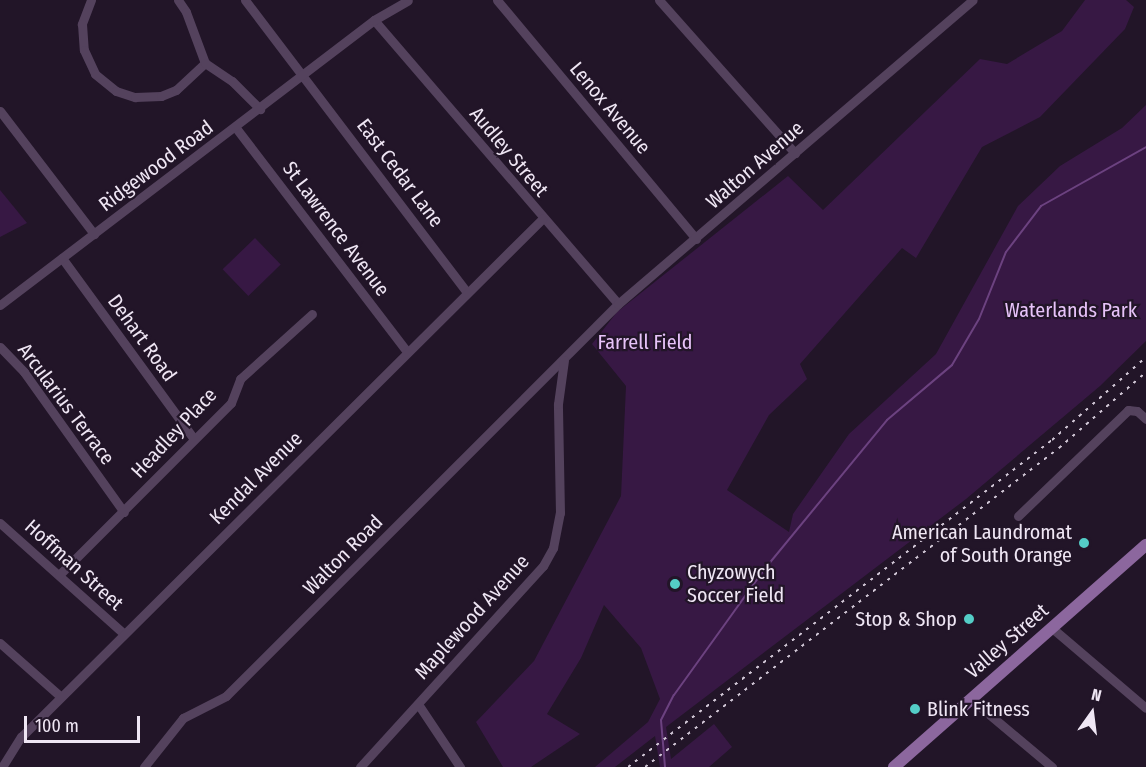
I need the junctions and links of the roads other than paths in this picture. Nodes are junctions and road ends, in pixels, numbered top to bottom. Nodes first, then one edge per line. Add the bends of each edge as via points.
1 (92, 0) edge
2 (178, 0) edge
3 (245, 0) edge
4 (408, 0) edge
5 (497, 0) edge
6 (659, 0) edge
7 (973, 0) edge
8 (374, 20) junction
9 (205, 63) junction
10 (303, 76) junction
11 (260, 109) junction
12 (0, 111) edge
13 (237, 128) junction
14 (795, 153) junction
15 (542, 219) junction
16 (94, 234) junction
17 (696, 239) junction
18 (62, 258) junction
19 (467, 292) junction
20 (618, 304) junction
21 (0, 305) edge
22 (312, 314) dead end
23 (0, 347) edge
24 (407, 352) junction
25 (564, 360) junction
26 (1146, 419) edge
27 (194, 439) junction
28 (124, 512) junction
29 (1018, 516) dead end
30 (0, 523) edge
31 (1146, 545) edge
32 (59, 575) junction
33 (1052, 628) junction
34 (124, 634) junction
35 (0, 643) edge
36 (62, 697) junction
37 (971, 699) junction
38 (418, 704) junction
39 (1146, 708) edge
40 (2, 767) edge
41 (144, 767) edge
42 (360, 767) edge
43 (460, 767) edge
44 (894, 767) edge
45 (1052, 767) edge

1 - 9 street via 82,24 84,50 95,74 116,91 135,97 161,96 176,90
2 - 9 street
3 - 10 street, East Cedar Lane
4 - 8 street, Ridgewood Road
5 - 17 street, Lenox Avenue
6 - 14 street
7 - 14 street, Walton Avenue
8 - 10 street, Ridgewood Road
8 - 15 street, Audley Street
9 - 11 street via 232,81
10 - 11 street, Ridgewood Road
10 - 19 street, East Cedar Lane
11 - 13 street, Ridgewood Road
12 - 16 street
13 - 16 street, Ridgewood Road
13 - 24 street, St Lawrence Avenue
14 - 17 street, Walton Avenue
15 - 19 street, Kendal Avenue
15 - 20 street, Audley Street
16 - 18 street, Ridgewood Road
17 - 20 street, Walton Avenue
18 - 21 street, Ridgewood Road
18 - 27 street, Dehart Road
19 - 24 street, Kendal Avenue
20 - 25 street, Walton Avenue
22 - 27 street, Headley Place via 240,379 231,403
23 - 28 street, Arcularius Terrace via 24,372
24 - 34 street, Kendal Avenue
25 - 38 street, Maplewood Avenue via 558,404 560,513 553,548 543,566
25 - 41 street, Walton Road via 226,696 183,718
26 - 29 street via 1137,411 1128,410
27 - 28 street, Headley Place
28 - 32 street, Headley Place
30 - 32 street, Hoffman Street
31 - 33 main road, Valley Street
32 - 34 street, Hoffman Street
33 - 37 main road, Valley Street
33 - 39 street
34 - 36 street, Kendal Avenue
35 - 36 street
36 - 40 street, Kendal Avenue via 21,737
37 - 44 main road, Valley Street
37 - 45 street
38 - 42 street, Maplewood Avenue
38 - 43 street

